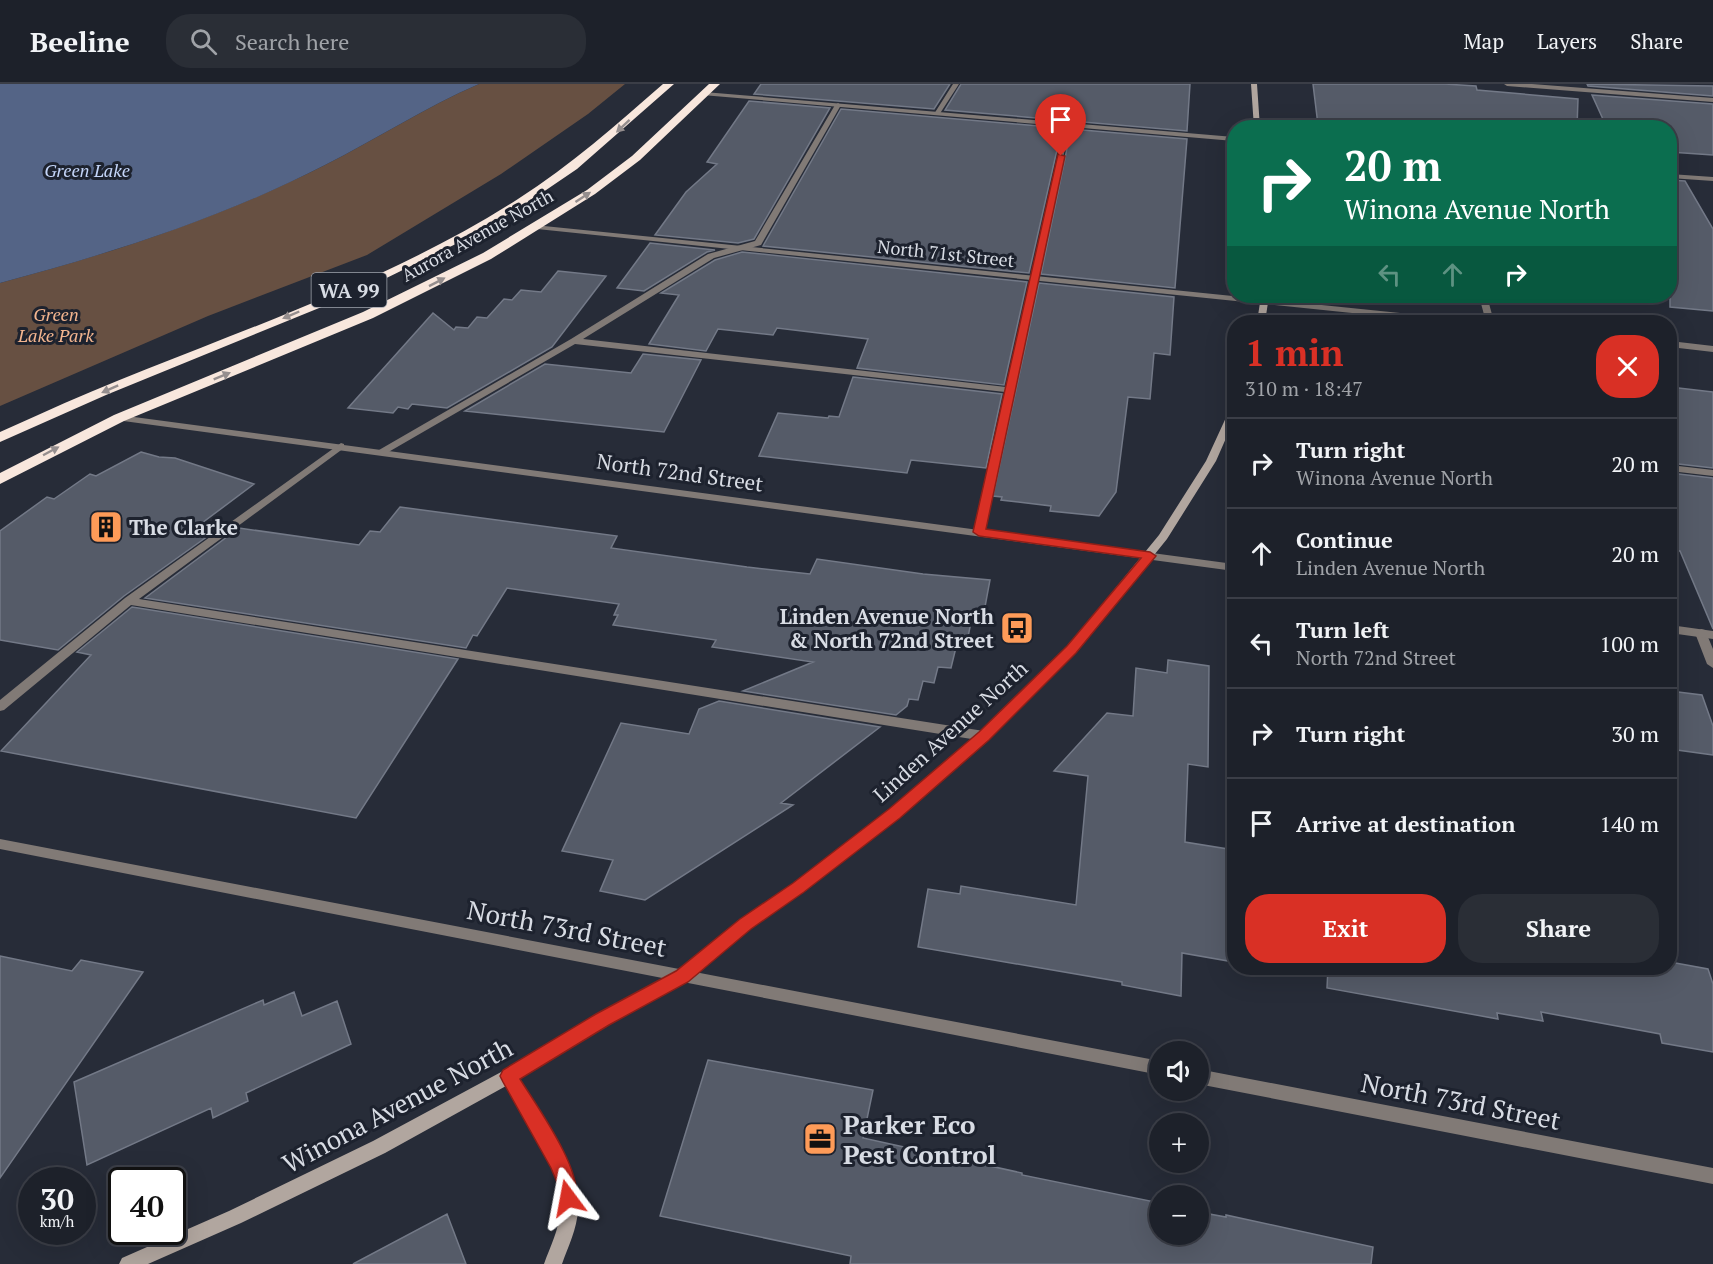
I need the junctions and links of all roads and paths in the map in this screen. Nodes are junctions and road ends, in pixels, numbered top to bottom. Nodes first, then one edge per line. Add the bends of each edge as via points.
1 (669, 84) edge
2 (715, 84) edge
3 (956, 84) edge
4 (1254, 84) edge
5 (1507, 84) edge
6 (704, 94) junction
7 (1713, 100) edge
8 (838, 105) junction
9 (937, 114) junction
10 (1256, 120) edge
11 (1068, 126) junction
12 (1227, 138) edge
13 (1677, 176) edge
14 (1713, 179) edge
15 (537, 227) junction
16 (739, 248) junction
17 (1034, 279) junction
18 (1227, 296) edge
19 (1299, 303) edge
20 (1400, 315) edge
21 (574, 341) junction
22 (1677, 345) edge
23 (1713, 349) edge
24 (1010, 390) junction
25 (119, 418) junction
26 (1227, 426) edge
27 (0, 438) edge
28 (341, 446) junction
29 (382, 452) junction
30 (1677, 469) edge
31 (1713, 473) edge
32 (0, 479) edge
33 (979, 532) junction
34 (1150, 556) junction
35 (1227, 567) edge
36 (129, 601) junction
37 (1677, 630) edge
38 (1707, 634) edge
39 (1713, 664) edge
40 (0, 706) edge
41 (984, 736) junction
42 (0, 844) edge
43 (682, 976) junction
44 (1149, 1066) edge
45 (509, 1076) junction
46 (1209, 1078) edge
47 (1713, 1176) edge
48 (128, 1264) edge
49 (553, 1264) edge

1 -> 27 highway, Aurora Avenue North / WA 99 via 572,168 476,228 345,292
2 - 6 highway, Aurora Avenue North / WA 99
3 - 9 street
4 - 10 main road
5 - 7 street
6 - 8 street
15 -> 6 highway, Aurora Avenue North / WA 99 via 636,158
8 - 9 street
8 - 16 street via 758,243
9 - 11 street
11 - 12 street
11 - 17 street
13 - 14 street
15 - 16 street, North 71st Street
25 -> 15 highway, Aurora Avenue North / WA 99 via 368,315
16 - 17 street, North 71st Street
16 - 21 street via 711,256
17 - 18 street, North 71st Street
17 - 24 street
19 - 20 street, North 71st Street
21 - 24 street
21 - 29 street
22 - 23 street
24 - 33 street
25 - 28 street, North 72nd Street
32 -> 25 highway, Aurora Avenue North / WA 99
26 - 34 main road, Linden Avenue North via 1206,470
28 - 29 street, North 72nd Street
28 - 36 street
29 - 33 street, North 72nd Street
30 - 31 street
33 - 34 street, North 72nd Street
34 - 35 street, North 72nd Street
34 - 41 main road, Linden Avenue North via 1072,649
36 - 40 street
36 - 41 street
37 - 38 street
38 - 39 street
41 - 43 main road, Linden Avenue North via 895,813
42 - 43 street, North 73rd Street
43 - 44 street, North 73rd Street
43 - 45 main road, Winona Avenue North
45 - 48 main road, Winona Avenue North via 378,1147
45 - 49 main road via 559,1163 567,1185 569,1211
46 - 47 street, North 73rd Street

